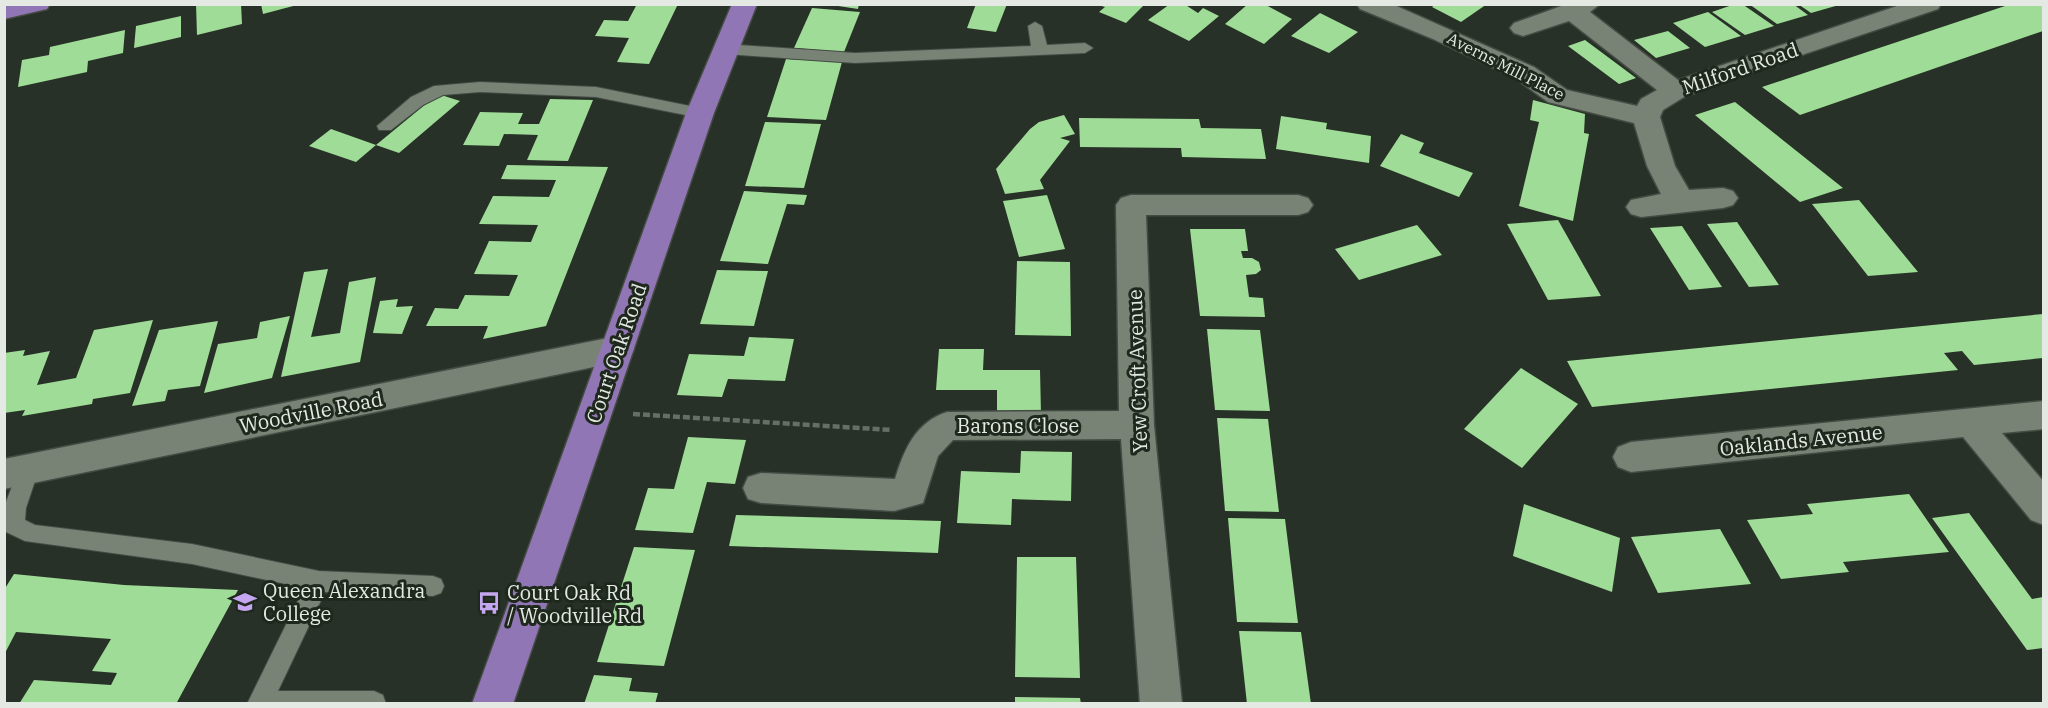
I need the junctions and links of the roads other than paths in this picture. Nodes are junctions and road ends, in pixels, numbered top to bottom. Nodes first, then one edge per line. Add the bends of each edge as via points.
1 (38, 4) edge
2 (745, 4) edge
3 (1369, 4) edge
4 (1929, 4) edge
5 (1580, 8) edge
6 (4, 12) edge
7 (1035, 26) dead end
8 (1523, 28) dead end
9 (1084, 48) dead end
10 (725, 50) junction
11 (1040, 50) junction
12 (1676, 91) junction
13 (700, 113) junction
14 (1646, 117) junction
15 (385, 126) dead end
16 (1723, 198) dead end
17 (1680, 201) junction
18 (1298, 205) dead end
19 (1641, 207) dead end
20 (618, 350) junction
21 (2043, 415) edge
22 (1971, 422) junction
23 (1137, 425) junction
24 (1631, 458) dead end
25 (16, 472) edge
26 (761, 488) dead end
27 (2043, 509) edge
28 (319, 581) junction
29 (433, 586) dead end
30 (374, 703) edge
31 (259, 704) edge
32 (492, 704) edge
33 (1161, 704) edge

1 - 6 main road
2 - 10 main road, Court Oak Road
3 - 14 street, Averns Mill Place via 1525,73 1558,96
4 - 12 street, Milford Road
5 - 8 street
5 - 12 street
7 - 11 lane
9 - 11 lane
10 - 11 lane via 855,58
10 - 13 main road, Court Oak Road
12 - 14 street, Milford Road via 1651,105
13 - 15 lane via 596,92 464,87 440,90 417,100
13 - 20 main road, Court Oak Road
14 - 17 street via 1661,166
16 - 17 street
17 - 19 street
18 - 23 street, Yew Croft Avenue via 1131,205
20 - 25 street, Woodville Road
20 - 32 main road, Court Oak Road
21 - 22 street, Oaklands Avenue
22 - 24 street, Oaklands Avenue
22 - 27 street
23 - 26 street, Barons Close via 947,426 934,433 920,453 910,492 894,495
23 - 33 street, Yew Croft Avenue
25 - 28 lane via 14,525 33,534 192,554
28 - 29 lane
28 - 31 lane
30 - 31 lane

